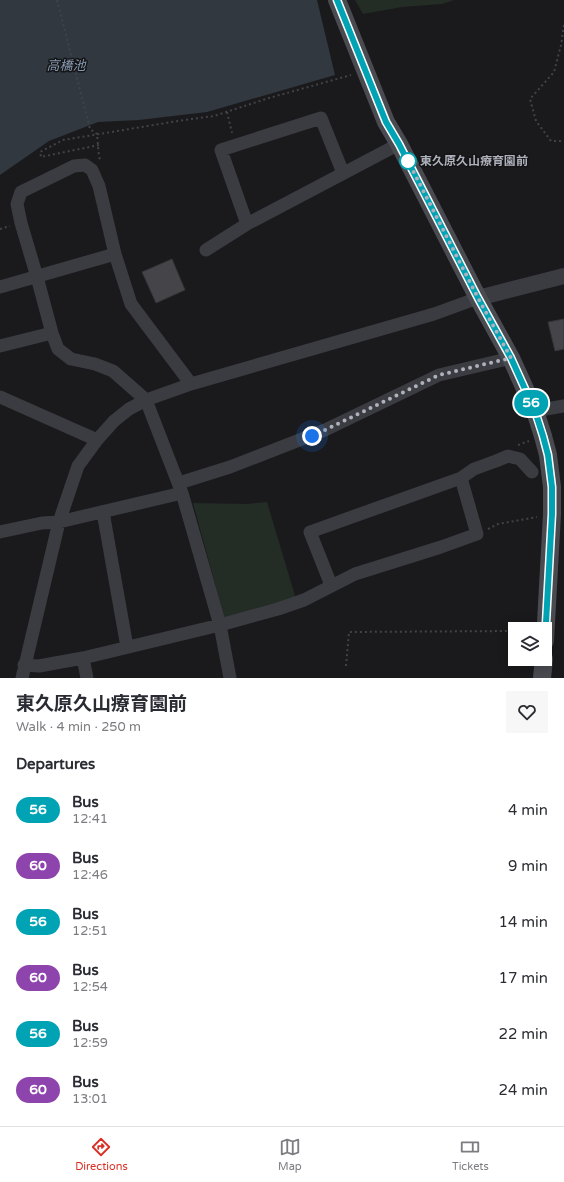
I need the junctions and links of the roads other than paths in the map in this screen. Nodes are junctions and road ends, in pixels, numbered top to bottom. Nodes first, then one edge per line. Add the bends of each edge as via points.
1 (337, 0) edge
2 (399, 144) junction
3 (343, 173) junction
4 (247, 224) junction
5 (206, 250) dead end
6 (115, 254) junction
7 (564, 276) edge
8 (37, 277) junction
9 (0, 287) edge
10 (478, 298) junction
11 (52, 333) junction
12 (0, 346) edge
13 (511, 358) junction
14 (191, 384) junction
15 (0, 397) edge
16 (146, 400) junction
17 (564, 406) edge
18 (535, 411) junction
19 (97, 440) junction
20 (532, 472) dead end
21 (461, 478) junction
22 (181, 488) junction
23 (103, 512) junction
24 (59, 522) junction
25 (0, 532) edge
26 (331, 585) junction
27 (546, 622) edge
28 (220, 625) junction
29 (127, 647) junction
30 (82, 658) junction
31 (24, 665) junction
32 (543, 666) edge
33 (22, 678) edge
34 (86, 678) edge
35 (230, 678) edge
36 (542, 678) edge

1 - 2 main road via 386,122
2 - 3 street
2 - 10 main road
3 - 4 street
3 - 4 street via 321,118 221,150
4 - 5 street
6 - 8 street
6 - 8 street via 99,186 92,170 85,164 74,166 20,192 17,204
6 - 14 street via 131,304
7 - 10 street
8 - 9 street
8 - 11 street
10 - 13 main road
10 - 14 street via 434,314
11 - 12 street
11 - 16 street via 58,349 71,359 113,371
13 - 18 main road
13 - 22 street via 439,375 325,430
14 - 16 street
15 - 19 street
16 - 19 street via 114,421
16 - 22 street
17 - 18 street
18 - 27 main road via 548,455 552,487
19 - 24 street via 78,466
20 - 21 street via 520,459 508,456 474,468
21 - 26 street via 477,534 355,574
21 - 26 street via 310,532
22 - 23 street
22 - 28 street
23 - 24 street
23 - 29 street
24 - 25 street
24 - 31 street
26 - 28 street via 304,600
28 - 29 street
28 - 35 street
29 - 30 street
30 - 31 street via 39,666
30 - 34 street
31 - 33 street
32 - 36 main road

